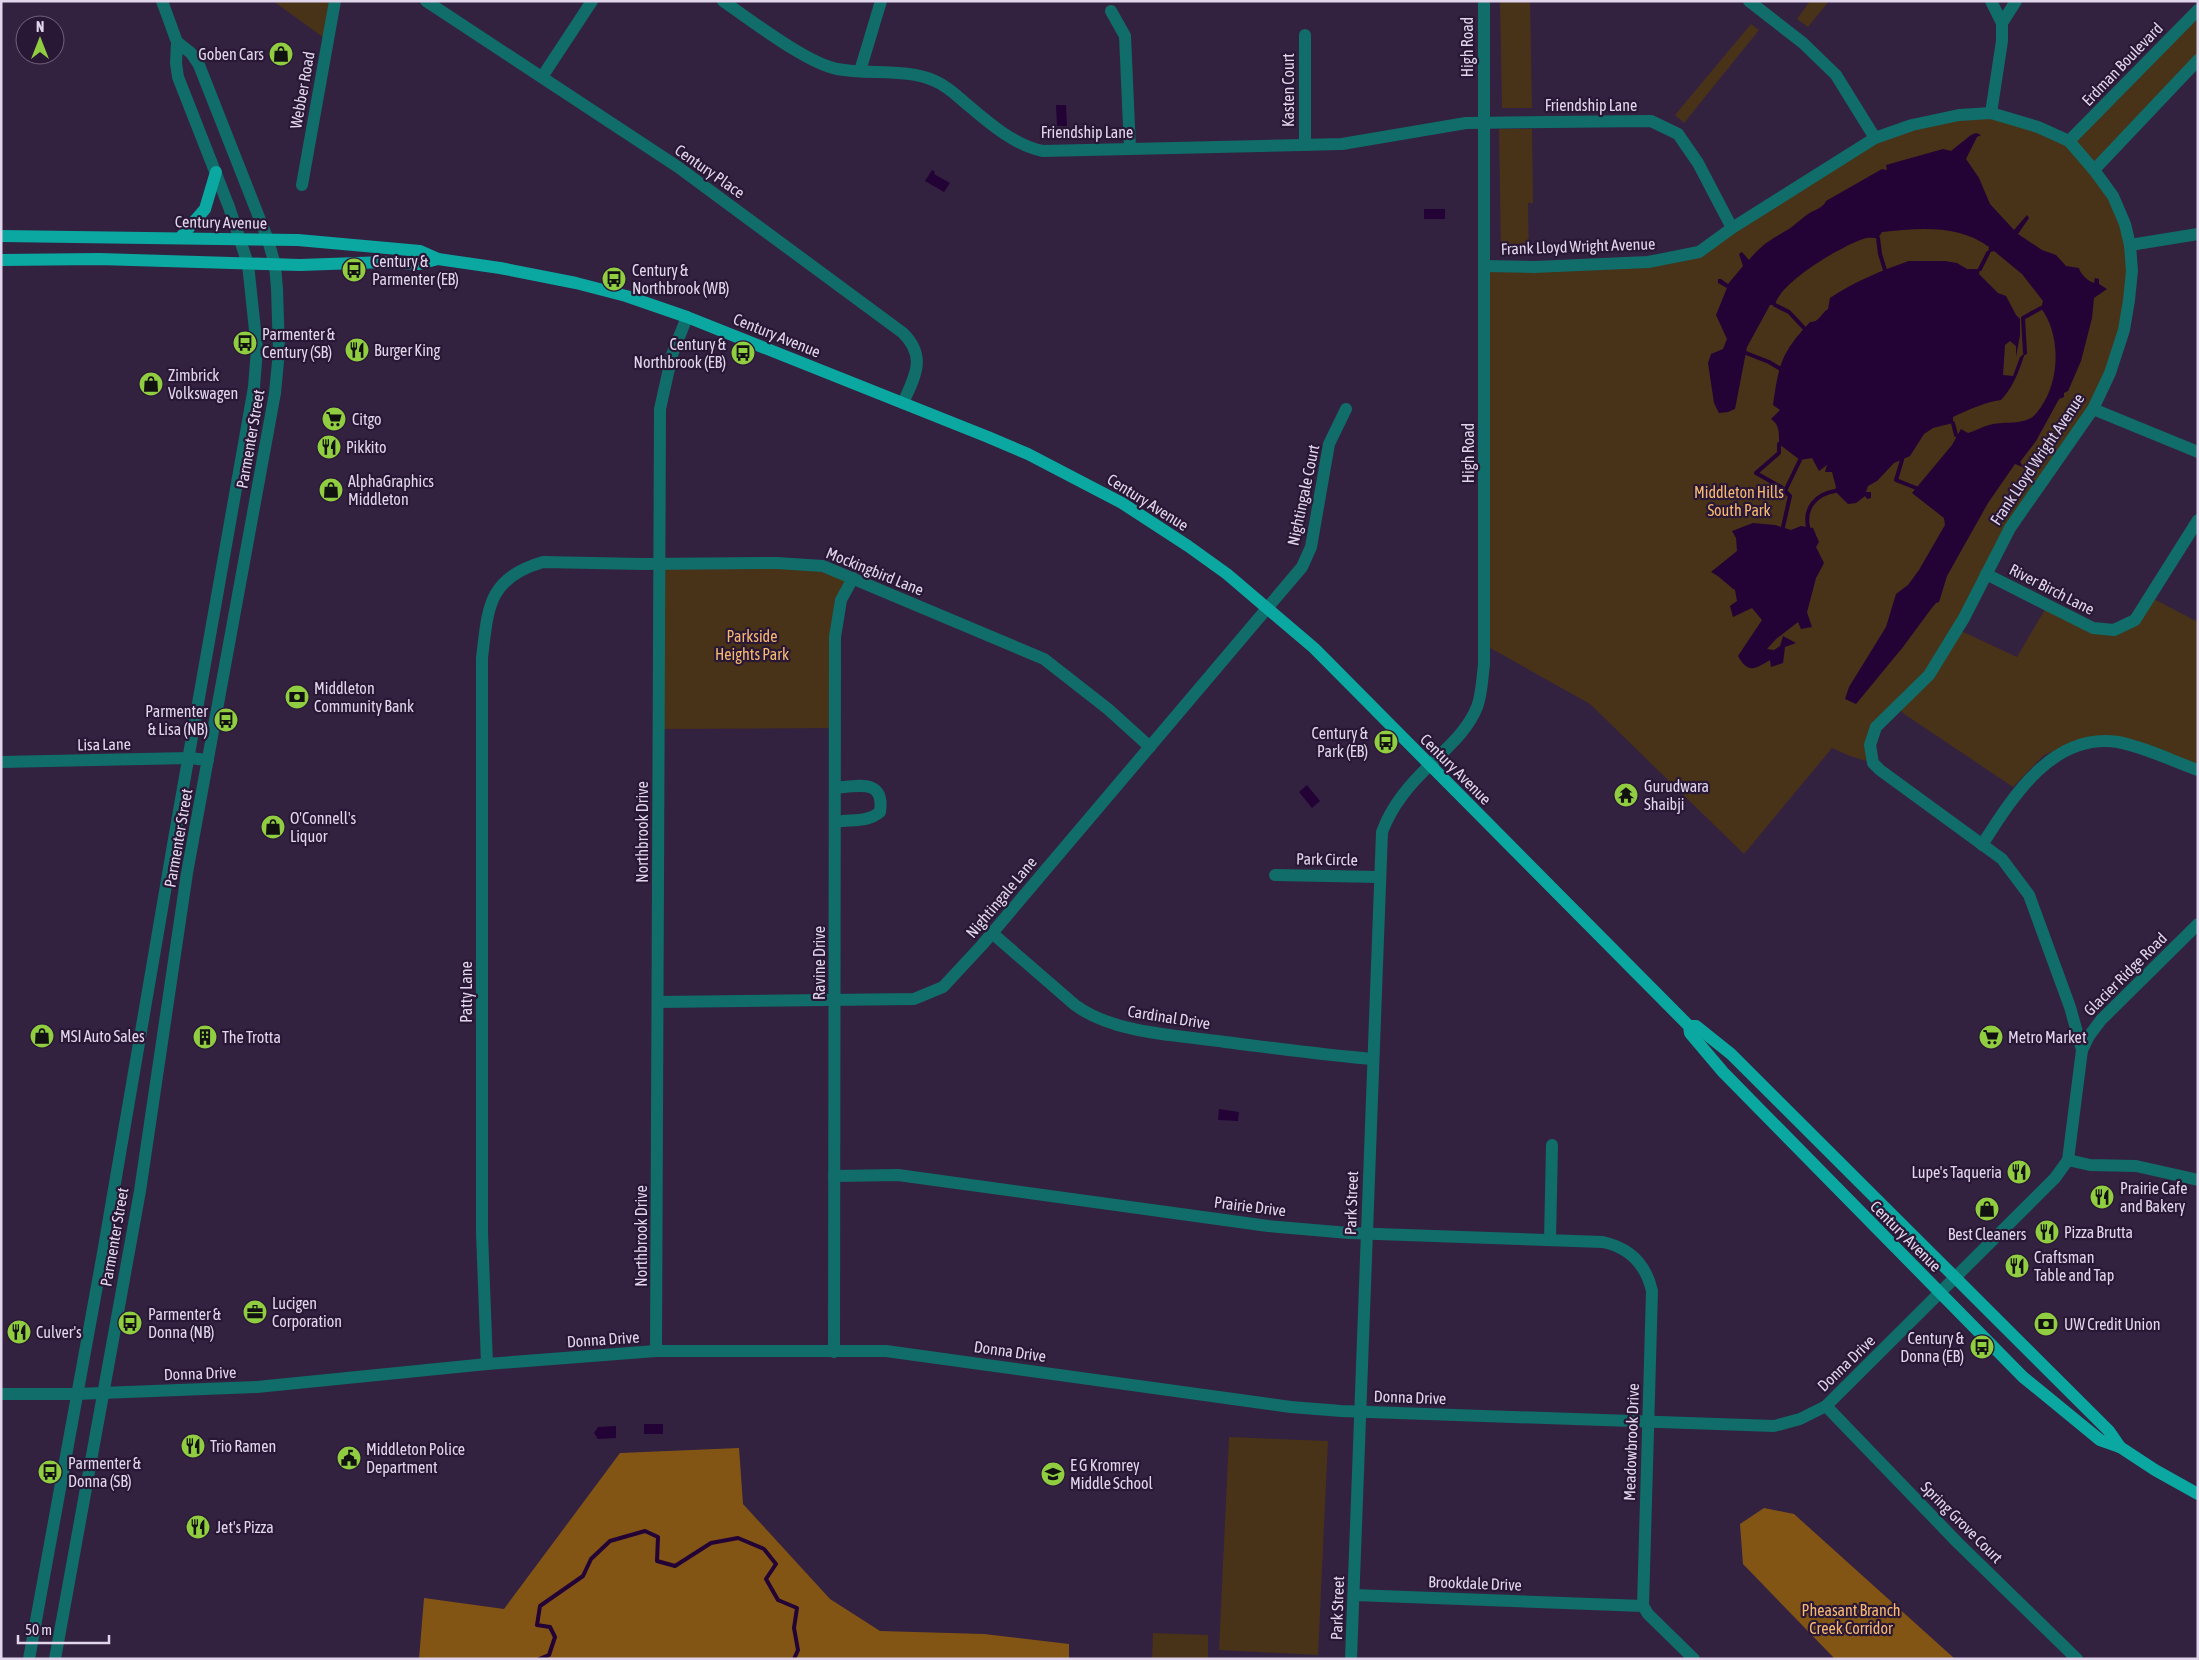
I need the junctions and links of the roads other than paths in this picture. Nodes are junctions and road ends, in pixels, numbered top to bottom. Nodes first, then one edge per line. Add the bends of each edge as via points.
1 (162, 1) edge
2 (334, 1) edge
3 (426, 1) edge
4 (592, 1) edge
5 (723, 1) edge
6 (881, 1) edge
7 (1484, 1) edge
8 (1749, 1) edge
9 (1991, 1) edge
10 (2016, 1) edge
11 (2198, 10) edge
12 (1111, 11) dead end
13 (2002, 23) junction
14 (1304, 35) dead end
15 (177, 42) junction
16 (2198, 60) edge
17 (860, 71) junction
18 (542, 77) junction
19 (1991, 113) junction
20 (1484, 122) junction
21 (1875, 138) junction
22 (2069, 141) junction
23 (1305, 145) junction
24 (1130, 149) junction
25 (2094, 170) junction
26 (216, 172) junction
27 (302, 185) dead end
28 (1732, 228) junction
29 (2198, 234) edge
30 (1, 236) edge
31 (180, 238) junction
32 (241, 239) junction
33 (268, 240) junction
34 (2130, 244) junction
35 (438, 259) junction
36 (1, 260) edge
37 (248, 264) junction
38 (275, 265) junction
39 (1484, 266) junction
40 (687, 316) junction
41 (904, 403) junction
42 (1346, 409) dead end
43 (2093, 409) junction
44 (2198, 452) edge
45 (2198, 520) edge
46 (659, 564) junction
47 (1986, 574) junction
48 (853, 578) junction
49 (1268, 607) junction
50 (487, 620) joint
51 (1150, 747) junction
52 (189, 758) junction
53 (208, 760) junction
54 (1, 762) edge
55 (1430, 765) junction
56 (2198, 770) edge
57 (835, 788) junction
58 (835, 822) junction
59 (1982, 845) junction
60 (1275, 875) dead end
61 (1379, 876) junction
62 (2198, 924) edge
63 (992, 933) junction
64 (836, 1001) junction
65 (658, 1002) junction
66 (1689, 1026) junction
67 (2082, 1050) junction
68 (1372, 1059) junction
69 (1552, 1145) dead end
70 (2068, 1160) junction
71 (834, 1176) junction
72 (2198, 1180) edge
73 (1366, 1234) junction
74 (1550, 1240) junction
75 (1957, 1277) junction
76 (1649, 1279) joint
77 (1940, 1293) junction
78 (656, 1351) junction
79 (834, 1352) junction
80 (487, 1364) junction
81 (102, 1393) junction
82 (1, 1394) edge
83 (76, 1394) junction
84 (1826, 1406) junction
85 (1360, 1412) junction
86 (1648, 1422) junction
87 (2120, 1447) junction
88 (2198, 1494) edge
89 (1354, 1595) junction
90 (1643, 1606) junction
91 (29, 1659) edge
92 (55, 1659) edge
93 (1351, 1659) edge
94 (1694, 1659) edge
95 (2077, 1659) edge

1 - 15 street, Parmenter Street
2 - 27 street, Webber Road
3 - 18 street, Century Place
4 - 18 street
5 - 17 street, Friendship Lane via 811,59 836,69
6 - 17 street
7 - 20 street, High Road
8 - 21 street via 1803,43 1836,75
9 - 13 street
10 - 13 street
11 - 22 street, Erdman Boulevard
12 - 24 street via 1125,36
13 - 19 street
14 - 23 street, Kasten Court
15 - 26 street, Parmenter Street via 176,70
15 - 33 street, Parmenter Street via 191,53 199,65
16 - 25 street
17 - 24 street, Friendship Lane via 934,80 1022,145 1034,149
18 - 41 street, Century Place via 678,168 911,340 918,358
19 - 21 street, Frank Lloyd Wright Avenue via 1912,125
19 - 22 street, Frank Lloyd Wright Avenue via 2038,127
20 - 23 street, Friendship Lane via 1342,144
20 - 28 street, Friendship Lane via 1651,121 1678,134 1698,163
20 - 39 street, High Road
21 - 28 street, Frank Lloyd Wright Avenue
22 - 25 street, Frank Lloyd Wright Avenue
23 - 24 street, Friendship Lane
25 - 34 street, Frank Lloyd Wright Avenue via 2113,196 2126,224
26 - 31 main road via 205,209
26 - 32 street, Parmenter Street
28 - 39 street, Frank Lloyd Wright Avenue via 1699,252 1648,262
29 - 34 street
30 - 31 main road, Century Avenue
31 - 32 main road, Century Avenue
32 - 33 main road, Century Avenue
32 - 37 street, Parmenter Street
33 - 35 main road, Century Avenue via 420,251
33 - 38 street, Parmenter Street
34 - 43 street, Frank Lloyd Wright Avenue via 2132,271 2124,330 2110,373
35 - 38 main road, Century Avenue via 419,264
35 - 40 main road, Century Avenue via 576,283
36 - 37 main road, Century Avenue via 99,259
37 - 38 main road, Century Avenue
37 - 52 street, Parmenter Street via 257,349 254,387
38 - 53 street, Parmenter Street via 278,372
39 - 55 street, High Road via 1484,665 1476,708 1455,740
40 - 41 main road, Century Avenue
40 - 46 street, Northbrook Drive via 672,355 660,409
41 - 49 main road, Century Avenue via 1028,454 1107,495 1188,546
42 - 49 street, Nightingale Court via 1329,444 1311,547 1302,567
43 - 44 street
43 - 47 street, Frank Lloyd Wright Avenue via 2010,528
45 - 47 street, River Birch Lane via 2135,620 2114,630 2093,628
46 - 48 street, Mockingbird Lane via 818,564
46 - 50 street, Mockingbird Lane via 534,564 513,575 498,590 490,604
46 - 65 street, Northbrook Drive
47 - 59 street, Frank Lloyd Wright Avenue via 1929,675 1876,727 1870,744 1873,763 1880,770
48 - 51 street, Mockingbird Lane via 1044,659
48 - 57 street, Ravine Drive via 841,600 835,637
49 - 51 street, Nightingale Lane
49 - 55 main road, Century Avenue via 1314,648
50 - 80 street, Patty Lane via 482,658 482,1233
51 - 63 street, Nightingale Lane
52 - 53 street, Lisa Lane
52 - 54 street, Lisa Lane
52 - 83 street, Parmenter Street via 119,1167
53 - 81 street, Parmenter Street via 187,873 140,1191
55 - 61 street, Park Street via 1389,813 1382,832
55 - 66 main road, Century Avenue
56 - 59 street via 2118,742 2102,741 2076,746 2044,764
57 - 58 street, Ravine Drive
57 - 58 street via 872,787 881,797 881,804 880,812 873,818
58 - 64 street, Ravine Drive
59 - 67 street, Frank Lloyd Wright Avenue via 2002,859 2029,895 2070,1007
60 - 61 street, Park Circle
61 - 68 street, Park Street
62 - 67 street, Glacier Ridge Road via 2101,1020
63 - 64 street, Nightingale Lane via 943,987 931,993 914,999
63 - 68 street, Cardinal Drive via 1075,1006 1110,1024 1151,1032
64 - 65 street, Nightingale Lane
64 - 71 street, Ravine Drive
65 - 78 street, Northbrook Drive
66 - 75 main road, Century Avenue via 1696,1026 1731,1054
66 - 77 main road, Century Avenue via 1690,1034 1723,1072
67 - 70 street, Frank Lloyd Wright Avenue
68 - 73 street, Park Street
69 - 74 street
70 - 72 street via 2090,1166 2136,1166
70 - 75 street, Frank Lloyd Wright Avenue via 2055,1178
71 - 73 street, Prairie Drive via 898,1175 1268,1226
71 - 79 street, Ravine Drive
73 - 74 street, Prairie Drive
73 - 85 street, Park Street
74 - 76 street, Prairie Drive via 1612,1244 1631,1254
75 - 77 street, Donna Drive
75 - 87 main road, Century Avenue via 2109,1431
76 - 86 street, Meadowbrook Drive via 1652,1300
77 - 84 street, Donna Drive
77 - 87 main road, Century Avenue via 2040,1392 2100,1440
78 - 79 street, Donna Drive
78 - 80 street, Donna Drive
79 - 85 street, Donna Drive via 886,1351 1291,1407
80 - 81 street, Donna Drive via 257,1387
81 - 83 street, Donna Drive
81 - 92 street, Parmenter Street
82 - 83 street, Donna Drive
83 - 91 street, Parmenter Street
84 - 86 street, Donna Drive via 1800,1419 1774,1426
84 - 95 street, Spring Grove Court via 1958,1543
85 - 86 street, Donna Drive
85 - 89 street, Park Street
86 - 90 street, Meadowbrook Drive
87 - 88 main road, Century Avenue
89 - 90 street, Brookdale Drive
89 - 93 street, Park Street
90 - 94 street

